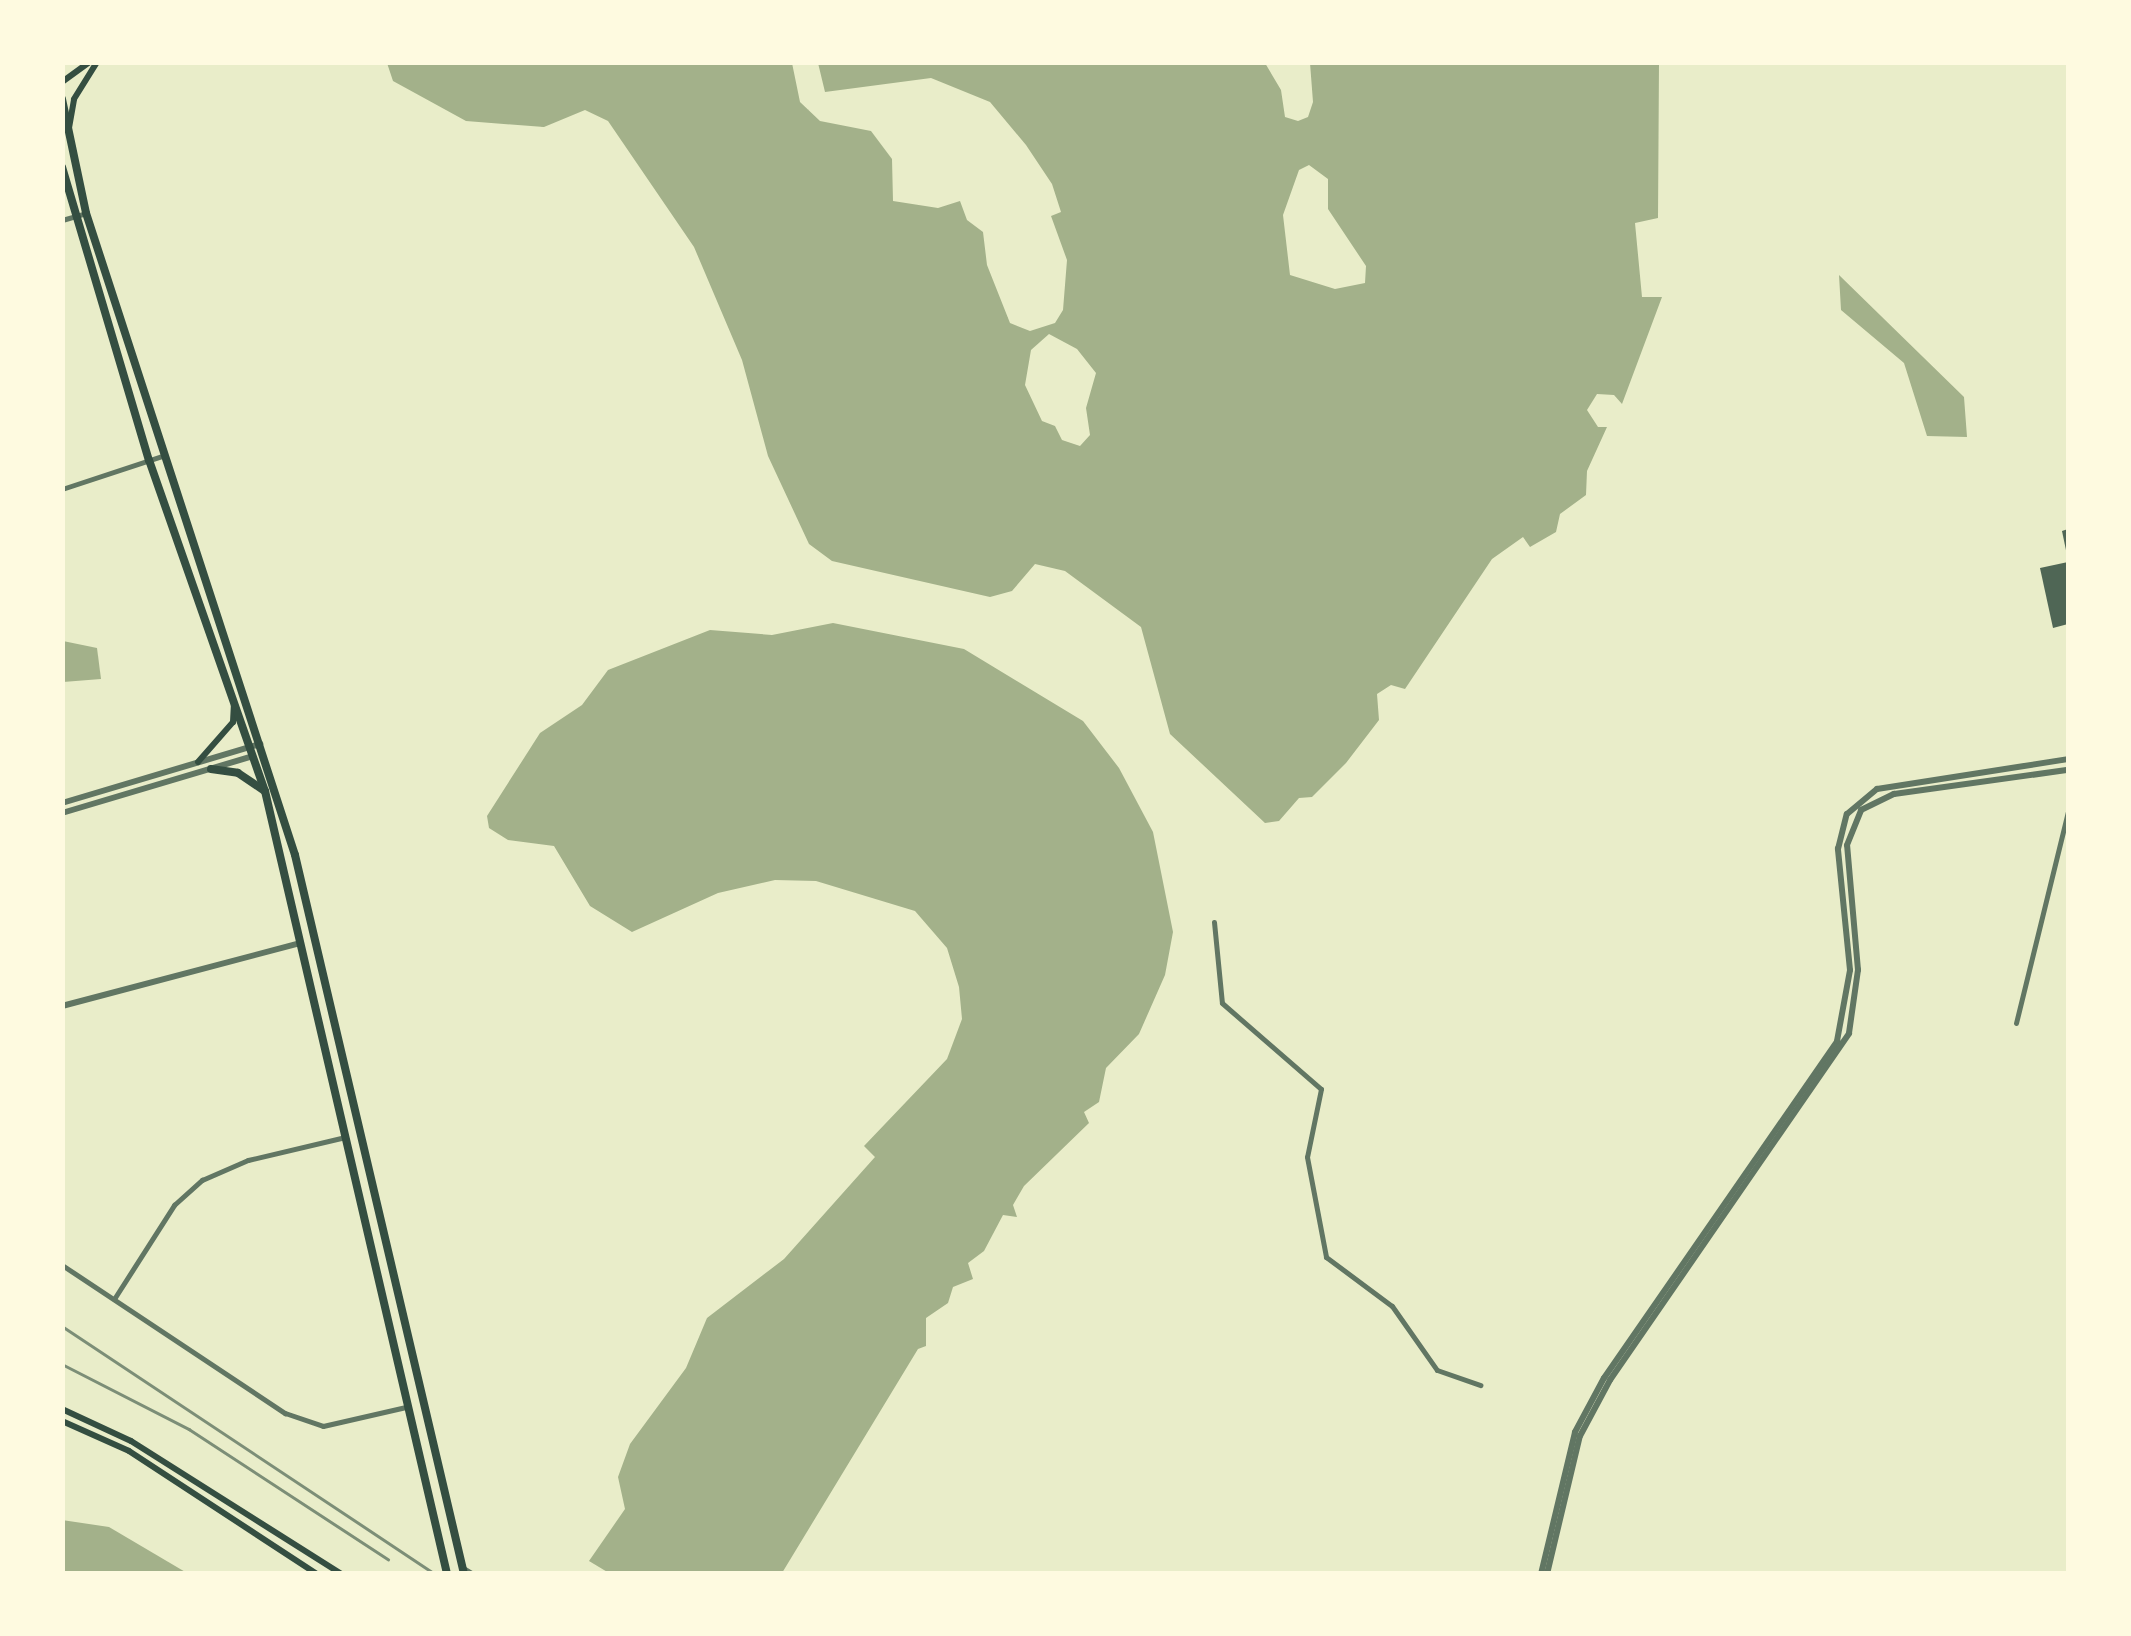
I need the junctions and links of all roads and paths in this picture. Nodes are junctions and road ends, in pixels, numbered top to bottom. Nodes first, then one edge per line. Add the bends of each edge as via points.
1 (93, 62) edge
2 (62, 82) edge
3 (62, 99) edge
4 (68, 134) junction
5 (62, 167) edge
6 (86, 214) junction
7 (74, 216) junction
8 (62, 220) edge
9 (162, 456) junction
10 (148, 460) junction
11 (62, 489) edge
12 (235, 698) junction
13 (257, 749) junction
14 (2068, 759) edge
15 (198, 762) junction
16 (211, 768) junction
17 (2068, 770) edge
18 (265, 791) junction
19 (62, 803) edge
20 (2068, 810) edge
21 (62, 813) edge
22 (1214, 922) dead end
23 (302, 943) junction
24 (62, 1006) edge
25 (2016, 1023) dead end
26 (344, 1137) junction
27 (62, 1265) edge
28 (114, 1299) junction
29 (1480, 1384) dead end
30 (406, 1407) junction
31 (62, 1410) edge
32 (62, 1421) edge
33 (464, 1570) edge
34 (317, 1574) edge
35 (341, 1574) edge
36 (448, 1574) edge
37 (473, 1574) edge
38 (1544, 1574) edge

1 - 2 main road
1 - 4 main road via 74,99
3 - 4 main road
4 - 6 main road
5 - 7 main road
6 - 7 street
6 - 9 main road
7 - 8 street
7 - 10 main road
9 - 10 street
9 - 13 main road
10 - 11 street
10 - 12 main road
12 - 13 main road
12 - 15 main road via 233,722
13 - 15 street
13 - 16 street
13 - 18 main road
13 - 33 main road via 295,855
14 - 38 street via 1877,789 1847,814 1838,842 1850,970 1837,1041 1604,1378 1576,1432
15 - 19 street
16 - 18 main road via 238,774
16 - 21 street
17 - 38 street via 1894,794 1861,810 1847,844 1858,970 1848,1033 1610,1380 1580,1436
18 - 23 main road
20 - 25 street
22 - 29 street via 1222,1003 1321,1089 1307,1157 1326,1257 1392,1306 1437,1370
23 - 24 street
23 - 26 main road
26 - 28 street via 248,1160 202,1180 174,1205
26 - 30 main road
27 - 28 street
28 - 30 street via 286,1413 322,1426
30 - 36 main road
31 - 35 main road via 131,1442
32 - 34 main road via 129,1451
33 - 37 street

